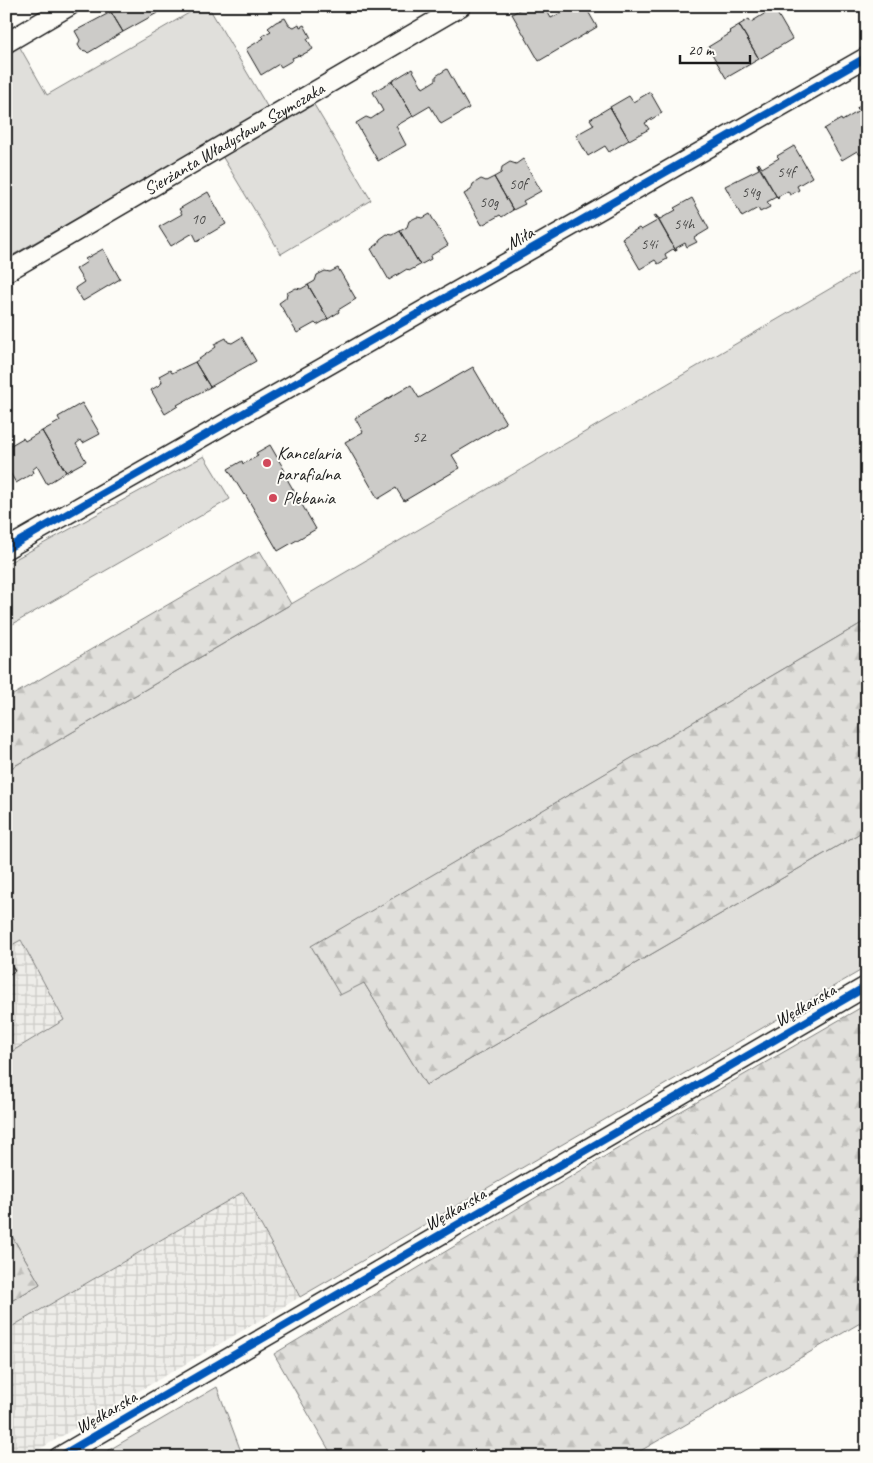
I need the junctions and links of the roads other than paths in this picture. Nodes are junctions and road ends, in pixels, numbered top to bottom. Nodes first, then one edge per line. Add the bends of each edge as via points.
1 (69, 6) edge
2 (462, 6) edge
3 (6, 43) edge
4 (867, 57) edge
5 (6, 272) edge
6 (6, 550) edge
7 (867, 986) edge
8 (59, 1457) edge

1 - 3 street
2 - 5 street, Sierżanta Władysława Szymczaka
4 - 6 street, Miła
7 - 8 street, Wędkarska

